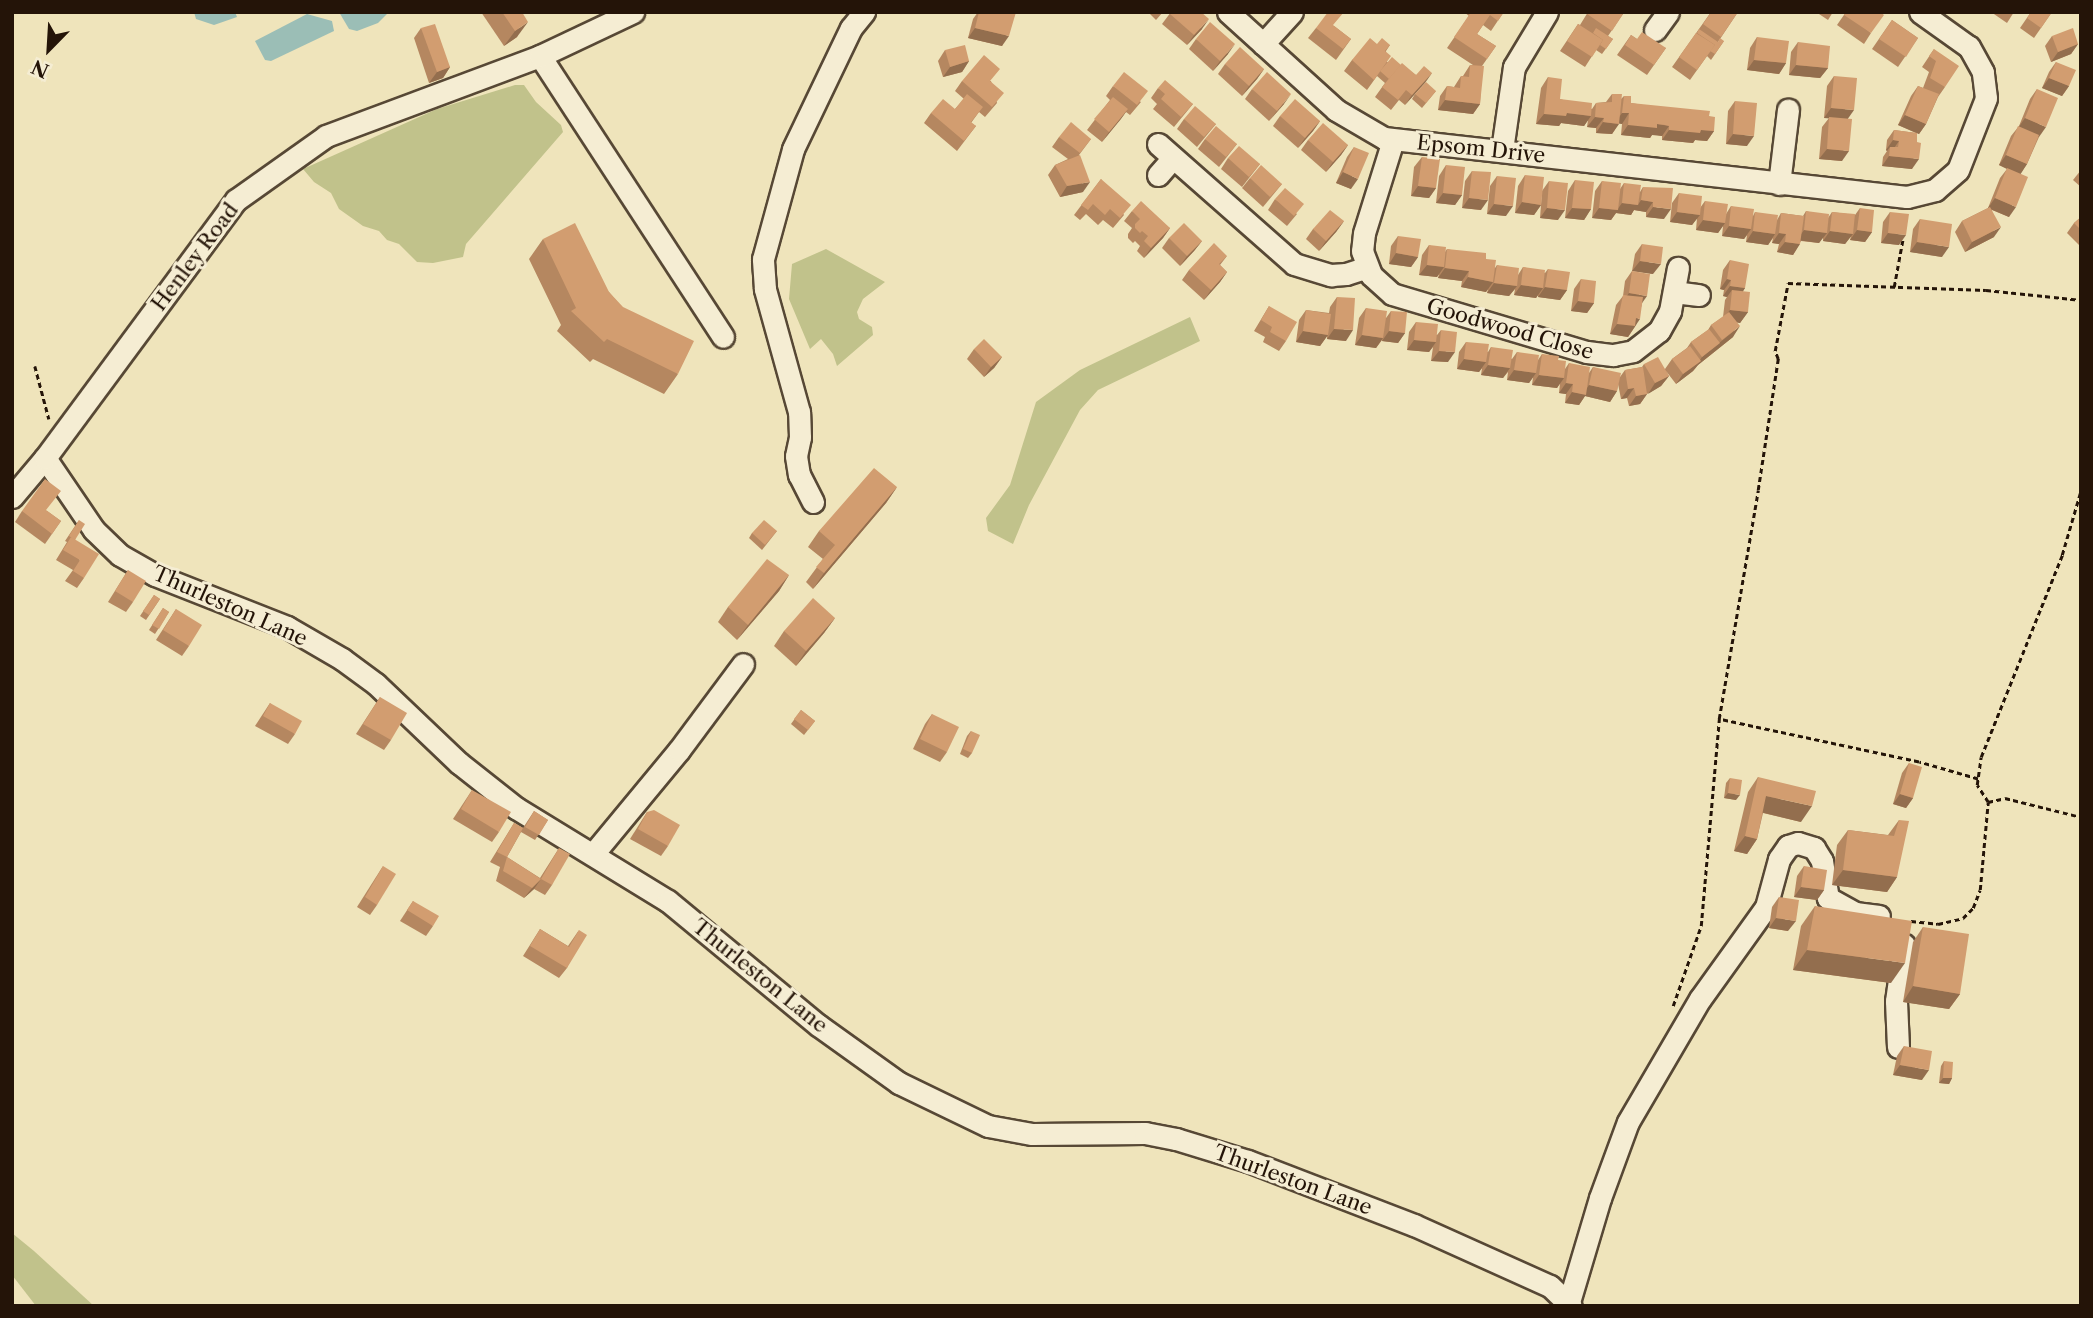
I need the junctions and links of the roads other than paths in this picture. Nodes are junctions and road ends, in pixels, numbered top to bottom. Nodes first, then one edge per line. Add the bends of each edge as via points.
1 (633, 12) edge
2 (864, 12) edge
3 (1228, 12) edge
4 (1292, 12) edge
5 (1547, 12) edge
6 (1920, 12) edge
7 (1264, 44) junction
8 (540, 56) junction
9 (1788, 110) dead end
10 (1393, 140) junction
11 (1502, 150) junction
12 (1158, 175) dead end
13 (1779, 184) junction
14 (1367, 267) junction
15 (1678, 268) dead end
16 (1674, 292) junction
17 (1699, 295) dead end
18 (723, 337) dead end
19 (47, 456) junction
20 (12, 497) edge
21 (813, 502) dead end
22 (743, 664) dead end
23 (593, 854) junction
24 (1898, 1047) dead end
25 (1570, 1304) edge

1 - 8 street, Henley Road
2 - 21 street via 851,28 793,149 763,259 765,289 799,412 799,475
3 - 7 street, Epsom Drive
4 - 7 street
5 - 11 street via 1514,67
6 - 13 street, Epsom Drive via 1969,47 1983,72 1986,99 1958,170 1935,190 1907,197
7 - 10 street, Epsom Drive via 1346,118
8 - 18 street
8 - 19 street, Henley Road via 326,136 236,200
9 - 13 street
10 - 11 street, Epsom Drive
10 - 14 street via 1363,241
11 - 13 street, Epsom Drive
12 - 14 street via 1166,151 1294,264 1331,275
14 - 16 street, Goodwood Close via 1377,283 1392,294 1604,355 1633,351 1649,341 1667,319
15 - 16 street, Goodwood Close
16 - 17 street
19 - 20 street, Henley Road
19 - 23 street, Thurleston Lane via 94,530 120,555 155,575 287,627 342,659 516,808
22 - 23 street via 679,751
23 - 25 street, Thurleston Lane via 668,901 818,1025 899,1083 988,1126 1032,1134 1145,1133 1248,1161 1414,1225 1550,1286
24 - 25 street via 1901,920 1855,913 1828,898 1822,860 1814,848 1798,843 1787,846 1766,907 1700,999 1628,1122 1600,1198

